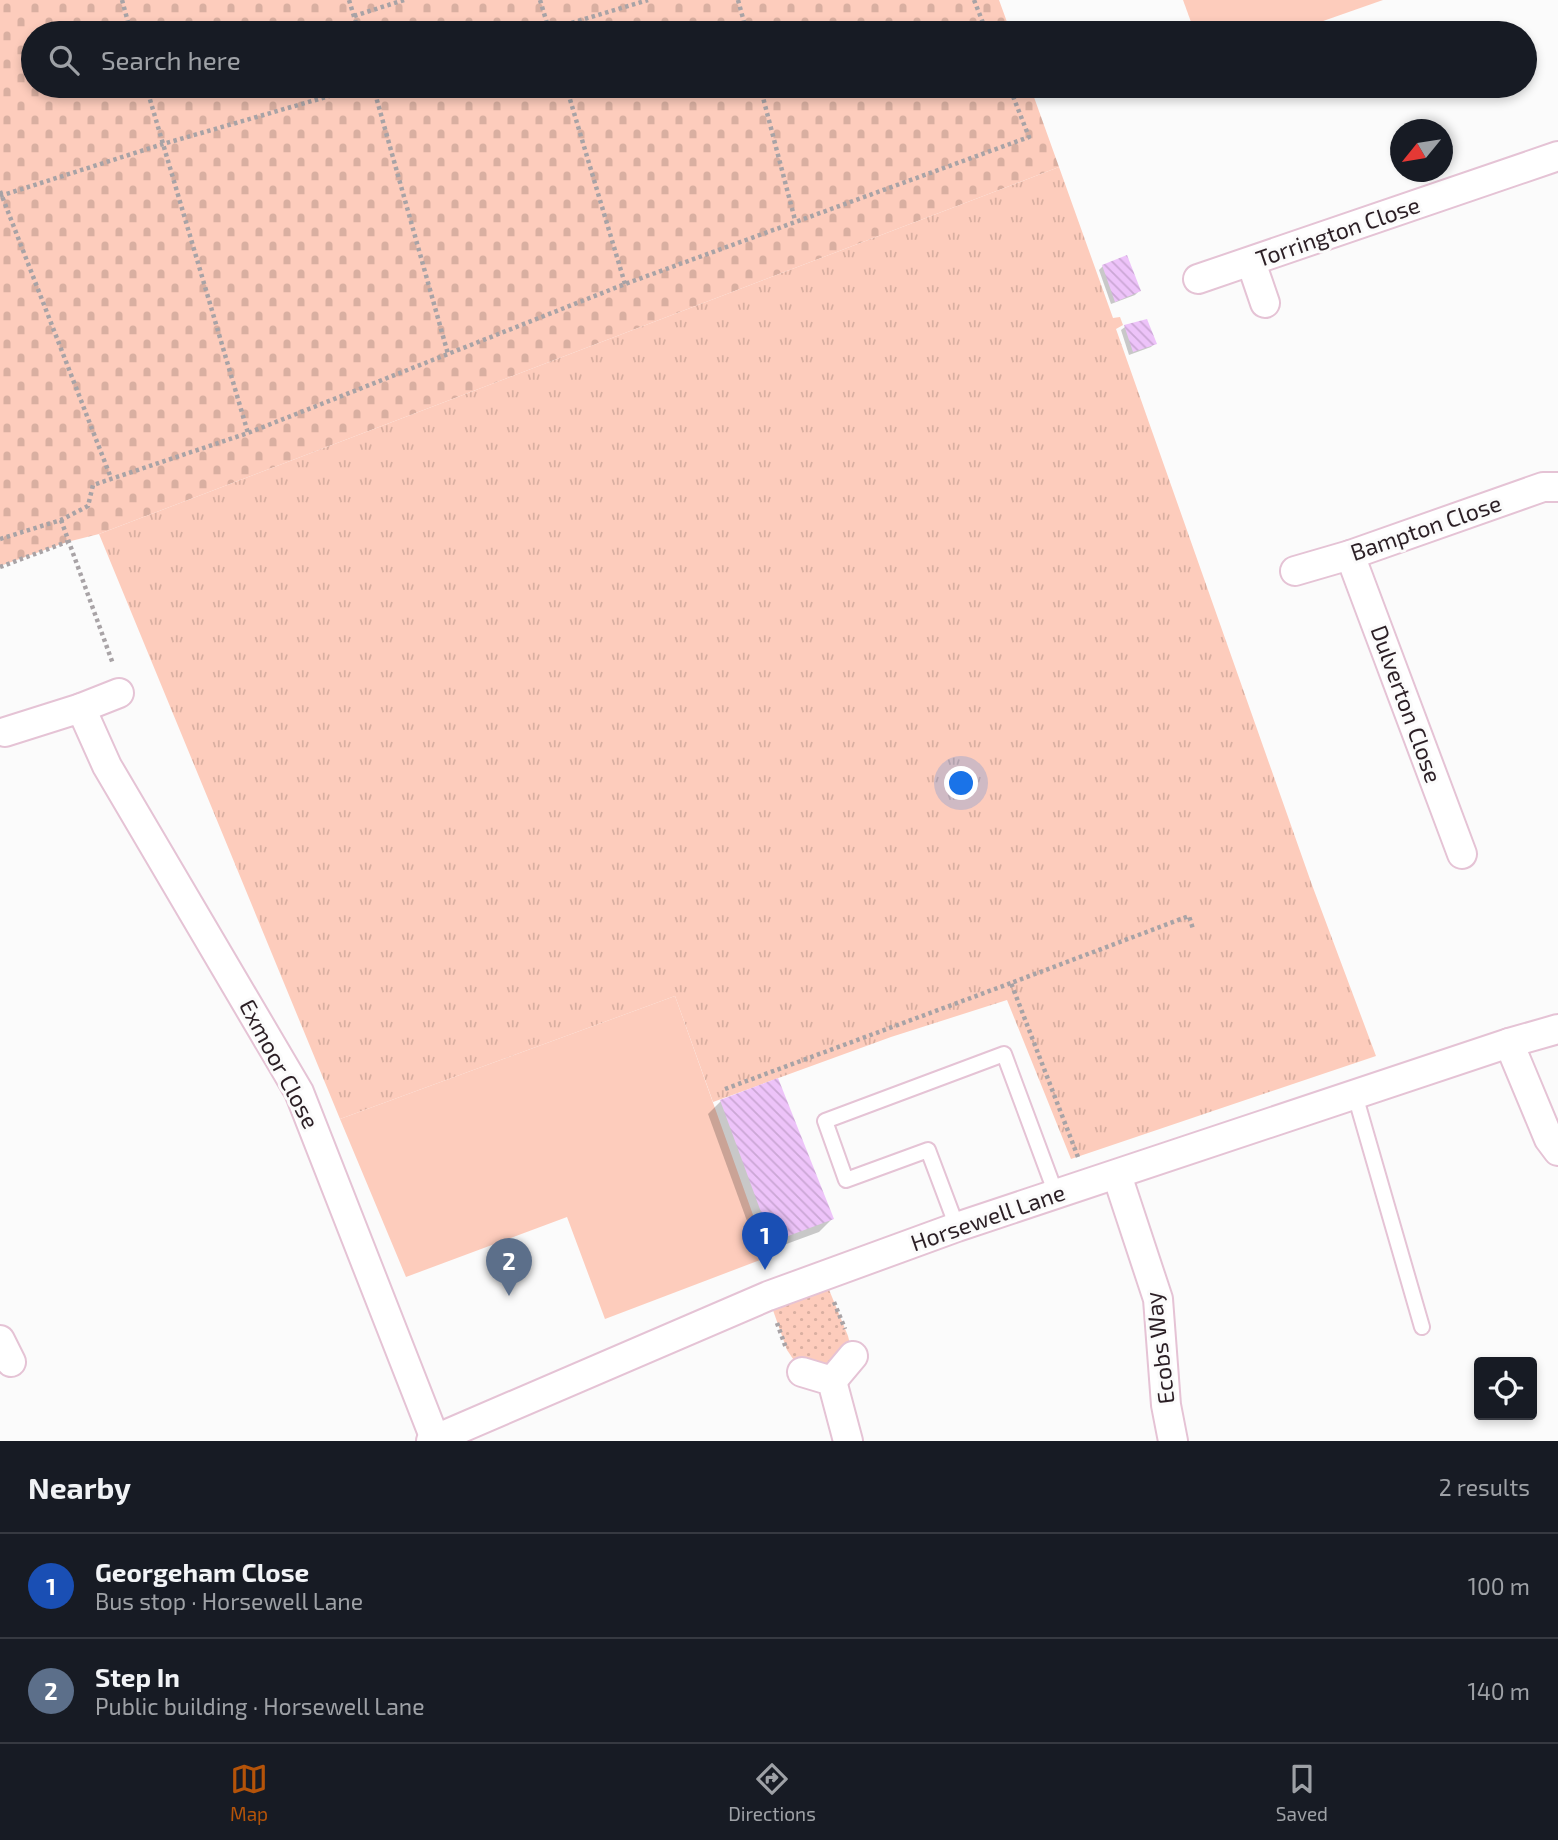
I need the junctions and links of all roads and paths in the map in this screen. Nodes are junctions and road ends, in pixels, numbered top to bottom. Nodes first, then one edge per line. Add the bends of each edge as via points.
1 (122, 0) edge
2 (349, 0) edge
3 (404, 0) edge
4 (540, 0) edge
5 (648, 0) edge
6 (738, 0) edge
7 (974, 0) edge
8 (354, 16) junction
9 (128, 21) edge
10 (355, 21) edge
11 (547, 21) edge
12 (584, 21) edge
13 (744, 21) edge
14 (982, 21) edge
15 (150, 98) edge
16 (322, 98) edge
17 (376, 98) edge
18 (570, 98) edge
19 (763, 98) edge
20 (1014, 98) edge
21 (163, 144) junction
22 (1558, 156) edge
23 (0, 194) edge
24 (795, 220) junction
25 (1251, 262) junction
26 (1198, 279) dead end
27 (625, 284) junction
28 (1265, 303) dead end
29 (448, 354) junction
30 (248, 433) junction
31 (111, 478) junction
32 (1558, 487) edge
33 (61, 520) junction
34 (0, 540) edge
35 (67, 542) junction
36 (1350, 555) junction
37 (0, 566) edge
38 (1295, 571) dead end
39 (119, 693) joint
40 (81, 708) junction
41 (2, 727) edge
42 (1462, 854) dead end
43 (1193, 929) dead end
44 (1011, 982) junction
45 (1558, 1029) edge
46 (1508, 1043) junction
47 (725, 1089) dead end
48 (1355, 1095) junction
49 (1558, 1151) edge
50 (1117, 1175) junction
51 (1089, 1184) junction
52 (1056, 1194) junction
53 (957, 1227) junction
54 (823, 1275) junction
55 (768, 1296) junction
56 (1422, 1327) dead end
57 (853, 1356) joint
58 (802, 1372) joint
59 (832, 1381) junction
60 (439, 1439) edge
61 (848, 1441) edge
62 (1173, 1441) edge

1 - 9 path
2 - 8 path
3 - 8 path
4 - 11 path
5 - 12 path
6 - 13 path
7 - 14 path
8 - 10 path
15 - 21 path
16 - 21 path
17 - 29 path
18 - 27 path
19 - 24 path
20 - 24 path via 1029,137
21 - 23 path
21 - 30 path
22 - 25 street, Torrington Close
23 - 31 path
24 - 27 path
25 - 26 street, Torrington Close
25 - 28 street
27 - 29 path
29 - 30 path
30 - 31 path
31 - 33 path via 93,485 88,506
32 - 36 street, Bampton Close via 1544,487
33 - 34 path
33 - 35 path
35 - 37 path
35 - 39 path via 116,672
36 - 38 street, Bampton Close
36 - 42 street, Dulverton Close
39 - 40 street
40 - 41 street
40 - 60 street, Exmoor Close via 107,766 299,1092
43 - 44 path via 1189,916
44 - 47 path
44 - 51 path
45 - 46 street, Horsewell Lane
46 - 48 street, Horsewell Lane
46 - 49 street
48 - 50 street, Horsewell Lane
48 - 56 lane
50 - 51 street, Horsewell Lane
50 - 62 street, Ecobs Way via 1158,1299
51 - 52 street, Horsewell Lane
52 - 53 street, Horsewell Lane
52 - 53 lane via 1004,1054 825,1121 846,1180 928,1150
53 - 54 street, Horsewell Lane
54 - 55 street, Horsewell Lane
54 - 57 path
55 - 58 path via 787,1350
55 - 60 street, Horsewell Lane
57 - 59 street
58 - 59 street
59 - 61 street

